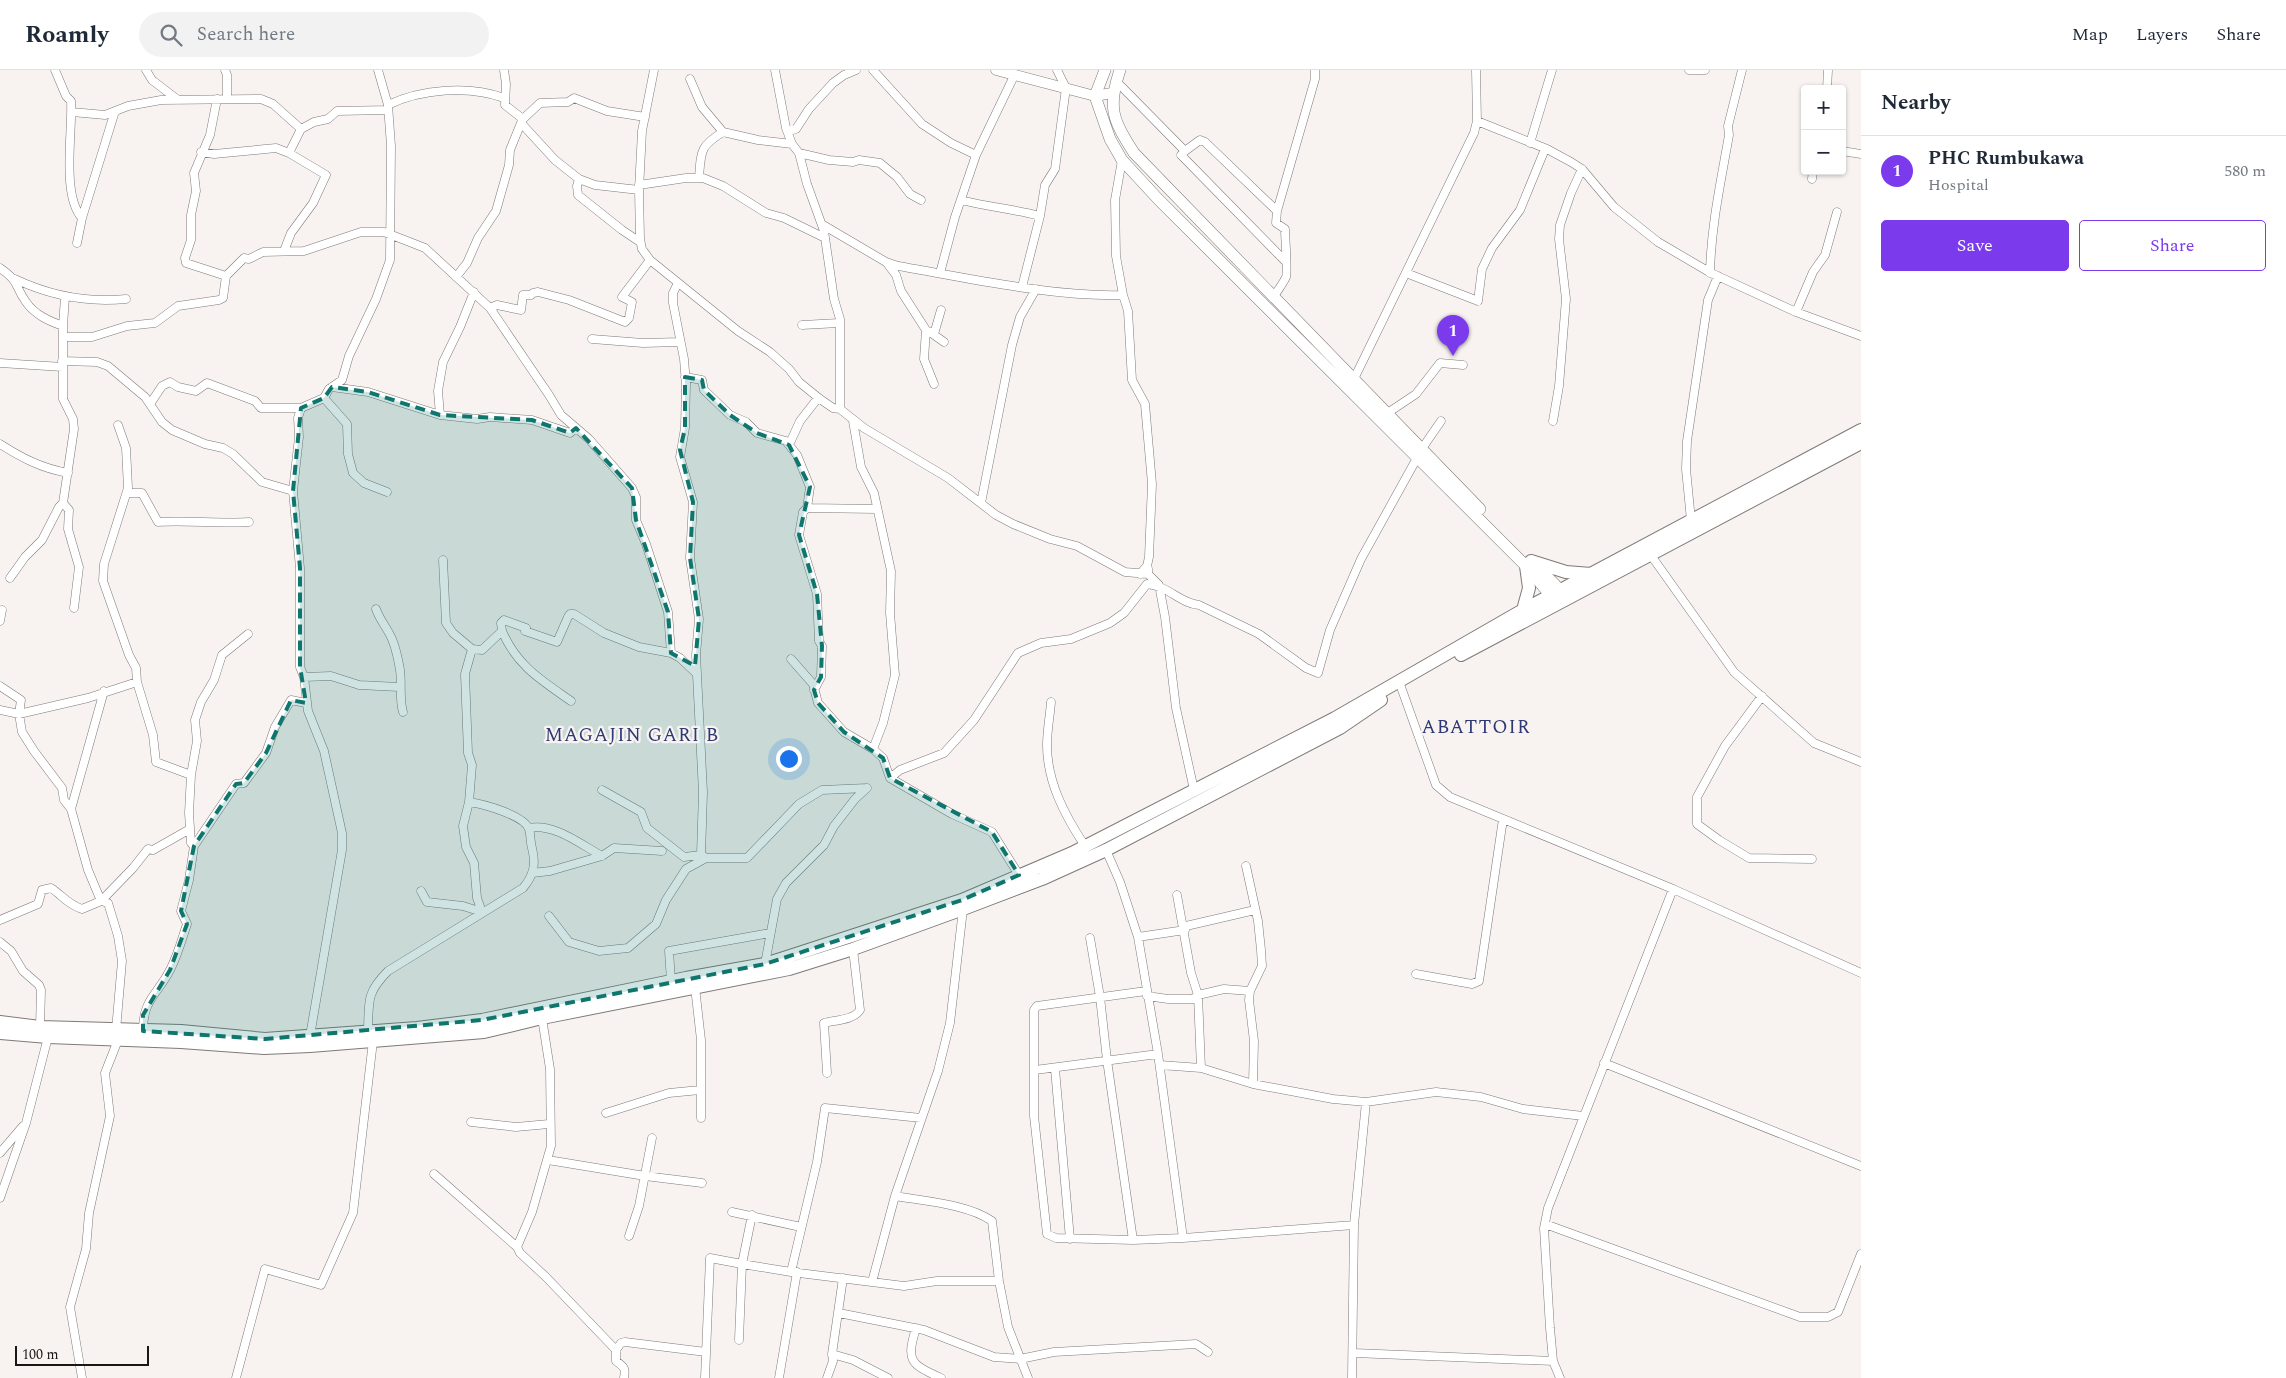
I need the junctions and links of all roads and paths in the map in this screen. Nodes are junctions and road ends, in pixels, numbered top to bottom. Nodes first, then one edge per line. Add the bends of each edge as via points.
1 (55, 70) edge
2 (146, 70) edge
3 (225, 70) edge
4 (378, 70) edge
5 (504, 70) edge
6 (654, 70) edge
7 (774, 70) edge
8 (856, 70) edge
9 (873, 70) edge
10 (996, 70) edge
11 (1058, 70) edge
12 (1105, 70) edge
13 (1315, 70) edge
14 (1476, 70) edge
15 (1552, 70) edge
16 (1689, 70) edge
17 (1705, 70) edge
18 (1742, 70) edge
19 (1828, 70) edge
20 (1118, 75) edge
21 (1014, 76) junction
22 (690, 80) dead end
23 (1827, 85) edge
24 (1066, 88) junction
25 (1112, 93) junction
26 (1095, 96) junction
27 (227, 98) junction
28 (504, 98) junction
29 (217, 99) junction
30 (178, 100) junction
31 (388, 108) junction
32 (115, 111) junction
33 (72, 112) junction
34 (645, 117) junction
35 (522, 121) junction
36 (1477, 121) junction
37 (301, 129) junction
38 (788, 131) junction
39 (723, 132) junction
40 (1530, 143) junction
41 (792, 144) junction
42 (1545, 149) junction
43 (1185, 151) junction
44 (1846, 151) edge
45 (201, 152) junction
46 (289, 153) junction
47 (799, 153) junction
48 (976, 154) junction
49 (1861, 154) edge
50 (1122, 160) junction
51 (1582, 169) junction
52 (699, 178) junction
53 (579, 179) junction
54 (639, 188) junction
55 (921, 200) dead end
56 (961, 200) junction
57 (1277, 211) junction
58 (1837, 212) dead end
59 (1040, 216) junction
60 (82, 218) junction
61 (823, 225) junction
62 (390, 236) junction
63 (825, 238) junction
64 (640, 242) junction
65 (77, 243) dead end
66 (284, 251) junction
67 (650, 260) junction
68 (1285, 261) junction
69 (886, 262) junction
70 (0, 268) edge
71 (940, 273) junction
72 (1406, 273) junction
73 (1714, 275) junction
74 (226, 276) junction
75 (456, 277) junction
76 (15, 279) junction
77 (678, 283) junction
78 (1022, 287) junction
79 (1036, 289) junction
80 (474, 292) junction
81 (1123, 295) junction
82 (65, 297) junction
83 (1273, 298) junction
84 (126, 299) dead end
85 (490, 308) junction
86 (941, 310) dead end
87 (1796, 312) junction
88 (840, 323) junction
89 (802, 325) dead end
90 (63, 326) junction
91 (930, 332) junction
92 (63, 336) junction
93 (1861, 336) edge
94 (592, 339) dead end
95 (680, 342) junction
96 (944, 342) dead end
97 (0, 363) edge
98 (63, 364) junction
99 (1463, 365) dead end
100 (685, 377) junction
101 (1353, 380) junction
102 (934, 384) dead end
103 (332, 387) junction
104 (324, 398) junction
105 (818, 398) junction
106 (150, 404) junction
107 (301, 408) junction
108 (840, 409) junction
109 (1386, 414) junction
110 (440, 415) junction
111 (853, 421) junction
112 (1440, 421) dead end
113 (1553, 421) dead end
114 (118, 425) dead end
115 (576, 428) junction
116 (1861, 430) edge
117 (1861, 443) edge
118 (0, 444) edge
119 (789, 445) junction
120 (1419, 454) junction
121 (68, 472) junction
122 (293, 491) junction
123 (387, 492) dead end
124 (127, 493) junction
125 (982, 502) junction
126 (63, 503) junction
127 (807, 508) junction
128 (877, 510) junction
129 (1691, 520) junction
130 (249, 522) dead end
131 (1650, 554) junction
132 (443, 560) dead end
133 (1529, 563) junction
134 (1148, 570) junction
135 (1591, 574) junction
136 (10, 578) dead end
137 (1159, 585) junction
138 (1559, 597) junction
139 (74, 608) dead end
140 (376, 609) dead end
141 (2, 610) dead end
142 (1523, 610) junction
143 (0, 621) edge
144 (502, 631) junction
145 (248, 634) dead end
146 (472, 649) junction
147 (671, 653) junction
148 (791, 659) dead end
149 (696, 673) junction
150 (304, 677) junction
151 (137, 682) junction
152 (0, 686) edge
153 (399, 687) junction
154 (1401, 687) junction
155 (814, 690) junction
156 (104, 691) junction
157 (1762, 696) junction
158 (571, 700) dead end
159 (1051, 702) dead end
160 (306, 703) junction
161 (0, 710) edge
162 (403, 712) dead end
163 (19, 714) junction
164 (873, 749) junction
165 (1861, 762) edge
166 (191, 775) junction
167 (890, 778) junction
168 (602, 790) dead end
169 (1194, 790) junction
170 (469, 802) junction
171 (71, 809) junction
172 (1503, 819) junction
173 (190, 828) junction
174 (529, 828) junction
175 (194, 846) junction
176 (1085, 846) junction
177 (1106, 850) junction
178 (662, 851) dead end
179 (602, 856) junction
180 (704, 856) junction
181 (1812, 859) dead end
182 (1246, 866) dead end
183 (532, 873) junction
184 (1019, 875) junction
185 (1673, 890) junction
186 (422, 891) dead end
187 (1177, 895) dead end
188 (101, 902) junction
189 (963, 909) junction
190 (1255, 910) junction
191 (482, 912) junction
192 (549, 916) dead end
193 (0, 920) edge
194 (1184, 930) junction
195 (770, 933) junction
196 (1138, 937) junction
197 (1090, 938) dead end
198 (0, 942) edge
199 (853, 949) junction
200 (765, 964) junction
201 (1861, 973) edge
202 (1416, 974) dead end
203 (671, 981) junction
204 (695, 987) junction
205 (1250, 991) junction
206 (1146, 993) junction
207 (1198, 995) junction
208 (1100, 998) junction
209 (542, 1018) junction
210 (0, 1022) edge
211 (40, 1027) junction
212 (143, 1031) junction
213 (0, 1032) edge
214 (417, 1033) junction
215 (117, 1035) junction
216 (310, 1036) junction
217 (378, 1036) junction
218 (48, 1038) junction
219 (1158, 1054) junction
220 (1107, 1060) junction
221 (1604, 1063) junction
222 (1160, 1065) junction
223 (1201, 1068) junction
224 (1054, 1069) junction
225 (1035, 1070) junction
226 (827, 1073) dead end
227 (1253, 1084) junction
228 (700, 1090) junction
229 (1366, 1102) junction
230 (606, 1113) dead end
231 (1583, 1116) junction
232 (702, 1118) dead end
233 (920, 1118) junction
234 (471, 1122) dead end
235 (26, 1123) junction
236 (550, 1124) junction
237 (652, 1138) dead end
238 (0, 1153) edge
239 (548, 1160) junction
240 (1861, 1166) edge
241 (434, 1174) dead end
242 (645, 1176) junction
243 (702, 1183) dead end
244 (894, 1196) junction
245 (0, 1198) edge
246 (732, 1212) dead end
247 (752, 1215) junction
248 (1545, 1224) junction
249 (1354, 1225) junction
250 (801, 1227) junction
251 (629, 1236) dead end
252 (1183, 1238) junction
253 (1070, 1239) junction
254 (1134, 1240) junction
255 (517, 1247) junction
256 (1861, 1254) edge
257 (742, 1264) junction
258 (794, 1272) junction
259 (843, 1278) junction
260 (999, 1281) junction
261 (872, 1282) junction
262 (839, 1313) junction
263 (916, 1328) junction
264 (739, 1340) dead end
265 (616, 1350) junction
266 (706, 1352) junction
267 (1208, 1352) dead end
268 (1354, 1353) junction
269 (832, 1354) junction
270 (1020, 1359) junction
271 (1554, 1361) junction
272 (82, 1378) edge
273 (236, 1378) edge
274 (624, 1378) edge
275 (705, 1378) edge
276 (779, 1378) edge
277 (828, 1378) edge
278 (888, 1378) edge
279 (941, 1378) edge
280 (1028, 1378) edge
281 (1352, 1378) edge
282 (1560, 1378) edge

1 - 33 street via 71,101
2 - 30 street via 153,81
3 - 27 street
4 - 31 street
5 - 28 street
6 - 34 street
7 - 38 street
8 - 38 street via 838,79 809,109 796,129
9 - 48 street via 922,124 951,143
10 - 21 street
11 - 24 street
12 - 26 main road
13 - 57 street
14 - 36 street
15 - 40 street
16 - 17 street
18 - 73 street via 1728,126 1730,135 1716,205
19 - 23 street
20 - 25 main road
20 - 43 street
21 - 24 street
21 - 48 street
22 - 39 street via 702,107
24 - 26 street
24 - 59 street via 1055,169 1045,185
25 - 26 street
25 - 83 main road via 1116,120 1134,153
26 - 50 main road via 1110,139
27 - 29 street
27 - 37 street via 266,100
28 - 31 street via 440,91 410,95
28 - 35 street via 505,105
29 - 30 street
29 - 45 street via 210,135
30 - 32 street via 161,100
31 - 37 street via 337,111 328,119
31 - 62 street
32 - 33 street via 105,115
32 - 60 street
33 - 60 street via 70,173 73,195
34 - 35 street via 620,115 574,98 568,102 540,103
34 - 54 street
35 - 53 street via 555,160
35 - 75 street via 510,150 496,211
36 - 40 street
36 - 72 street
37 - 46 street
38 - 41 street
39 - 41 street
39 - 52 street via 705,145 700,153
40 - 42 street
41 - 47 street
42 - 51 street
42 - 72 street via 1520,210 1492,248 1482,269 1478,301
43 - 57 street via 1200,140 1205,142
43 - 68 street via 1181,155
44 - 49 street
45 - 46 street via 214,154 274,148
45 - 74 street via 194,173 196,191 186,263
46 - 66 street via 326,175 313,203 291,233
47 - 55 street via 829,160 880,162 910,194
47 - 61 street via 806,184
48 - 56 street
50 - 81 street via 1114,222
50 - 120 main road
51 - 73 street via 1614,207 1658,242
51 - 113 street via 1560,224 1566,299
52 - 54 street
52 - 63 street via 723,186 766,213
53 - 54 street via 595,185
53 - 64 street via 578,195
54 - 64 street
56 - 59 street
56 - 71 street
57 - 68 street via 1276,223 1286,229
58 - 87 street via 1825,255 1813,272
59 - 78 street
60 - 65 street
61 - 63 street
61 - 69 street
62 - 66 street via 384,232 361,232 304,251
62 - 75 street via 425,248
62 - 103 street via 390,260 383,280 342,380
63 - 88 street
64 - 67 street
66 - 74 street via 263,252 244,258
67 - 77 street
67 - 85 street via 622,296 632,302 625,322 569,300 538,292 531,296 523,295 521,310 497,305
68 - 83 street via 1287,276
69 - 71 street
69 - 91 street via 896,275 901,291
70 - 76 street
71 - 78 street
72 - 101 street
73 - 87 street
73 - 129 street via 1687,441
74 - 92 street via 220,300 178,306 155,323 127,326 92,337
75 - 80 street
76 - 82 street
76 - 90 street via 26,303 43,318
77 - 95 street via 673,303
77 - 105 street via 789,368 799,382
78 - 79 street
79 - 81 street
79 - 125 street via 1020,317 1012,346
80 - 85 street
80 - 110 street via 442,362 438,391
81 - 134 street via 1128,311 1132,380 1145,404 1149,443 1152,511
82 - 84 street via 104,301
82 - 90 street
83 - 101 main road
85 - 115 street via 560,415
86 - 91 street
87 - 93 street
88 - 89 street
88 - 108 street
90 - 92 street
91 - 96 street
91 - 102 street via 924,358
92 - 98 street
94 - 95 street
95 - 100 street
97 - 98 street
98 - 106 street via 97,362 108,366
98 - 121 street via 63,399 73,418 74,429
99 - 109 street via 1440,363 1416,394
100 - 119 street via 702,380 704,390 721,407 757,433 786,441
100 - 149 street via 685,428 680,457 693,502 690,558 699,619
101 - 109 main road
103 - 104 street
103 - 110 street via 368,392
104 - 107 street
104 - 123 street via 347,424 348,454 353,473 364,483
105 - 108 street
105 - 119 street via 800,421
106 - 107 street via 162,386 170,382 196,391 207,383 255,401 261,408
106 - 122 street via 172,430 224,448 262,482
107 - 122 street
108 - 111 street
109 - 120 main road
110 - 115 street via 532,420 570,433
111 - 125 street
111 - 128 street via 861,467 874,493
112 - 120 street
114 - 124 street via 126,448
115 - 147 street via 623,477 636,497 636,520 668,612
116 - 129 main road
117 - 131 main road
118 - 121 street via 45,469
119 - 127 street via 810,487
120 - 133 main road
120 - 137 street via 1361,559 1330,630 1318,673 1259,634 1199,605 1190,604
121 - 126 street
122 - 150 street via 300,568 300,667
124 - 130 street via 142,493 158,522
124 - 151 street via 102,571 103,582 136,668
125 - 134 street via 1013,524 1077,546 1126,572 1140,574
126 - 136 street via 42,540
126 - 139 street via 69,510 68,528 79,568
127 - 128 street
127 - 155 street via 803,512 799,535 817,594 818,632 822,646 821,677
128 - 164 street via 890,564 895,675 884,723
129 - 135 main road
131 - 138 main road
131 - 157 street via 1734,672
132 - 146 street via 446,623
133 - 135 main road
133 - 138 main road
133 - 142 main road via 1529,588
134 - 137 street
135 - 138 main road
137 - 167 street via 1147,584 1124,613 1110,623 1071,639 1042,643 1018,653 974,720 951,747 944,753 900,770
137 - 169 street via 1166,617 1176,708
138 - 142 main road
138 - 154 main road
140 - 153 street via 395,647 400,671
141 - 143 street
142 - 169 main road via 1335,718
144 - 146 street via 482,650
144 - 147 street via 504,620 557,642 570,614 574,614 604,633 639,647
144 - 158 street via 517,658
145 - 166 street via 222,655 214,680 201,702 195,720 197,741
146 - 170 street via 465,674 468,753 472,765
147 - 149 street
148 - 155 street via 809,679
149 - 180 street
150 - 153 street via 331,676 359,684
150 - 160 street
151 - 156 street
151 - 166 street via 153,735 156,762
152 - 163 street via 22,700
153 - 162 street
154 - 172 street via 1436,784 1450,797
154 - 177 main road via 1340,728
155 - 164 street via 818,703 844,732
156 - 163 street via 88,698
156 - 171 street
157 - 165 street via 1814,744
157 - 181 street via 1725,746 1697,797 1697,824 1749,858
159 - 176 street via 1047,746 1052,784 1067,818
160 - 175 street via 291,700 275,727 266,753 244,783 236,784
160 - 216 street via 324,751 342,833 342,850
161 - 163 street
163 - 171 street via 22,732 62,788 64,800
164 - 167 street via 883,758
166 - 173 street
167 - 184 street via 952,814 992,832
168 - 180 street via 641,812 647,828 684,856
169 - 176 main road
170 - 174 street via 494,808 521,820
170 - 191 street via 463,826 466,847 474,863 477,898
171 - 188 street via 88,870
172 - 185 street
172 - 202 street via 1479,981 1472,984
173 - 175 street
173 - 188 street via 153,850 148,849
174 - 179 street via 552,829
174 - 183 street via 535,860
175 - 212 street via 181,911 187,924 170,970 149,1001 143,1016
176 - 184 main road
177 - 189 main road
177 - 196 street
178 - 179 street via 614,848
179 - 183 street
180 - 192 street via 686,869 666,900 656,924 628,948 599,951 569,942
180 - 195 street via 747,858 799,804 822,790 867,788 834,826 824,845 786,883 777,899
182 - 190 street
183 - 191 street via 523,888
184 - 200 main road via 962,900
185 - 201 street
185 - 221 street
186 - 191 street via 428,902
187 - 194 street
188 - 193 street via 82,909 62,899 50,888 42,890 38,904
188 - 215 street via 108,903 122,961
189 - 199 main road
189 - 233 street via 950,1023 938,1071
190 - 194 street via 1186,926
190 - 205 street via 1262,966
191 - 217 street via 404,960 374,986 369,1002
194 - 196 street
194 - 207 street
195 - 200 street
195 - 203 street via 669,951
196 - 206 street
197 - 208 street
198 - 211 street via 39,985
199 - 204 main road via 789,969
199 - 226 street via 860,1010 857,1014 824,1023
200 - 203 main road
203 - 214 main road
204 - 209 main road
204 - 228 street via 701,1040
205 - 207 street via 1224,989
205 - 227 street
206 - 207 street via 1168,1000
206 - 208 street
206 - 219 street
207 - 223 street
208 - 220 street
208 - 225 street via 1038,1006 1034,1010
209 - 214 main road via 484,1032
209 - 236 street via 550,1069
210 - 211 main road
211 - 215 main road
212 - 215 main road
212 - 216 main road via 265,1038
213 - 218 main road
214 - 217 main road
215 - 217 main road via 264,1048
215 - 218 main road
215 - 272 street via 105,1073 110,1116 89,1213 86,1249 70,1307
216 - 217 main road
217 - 273 street via 353,1213 321,1285 265,1269
218 - 235 street
219 - 220 street
219 - 222 street
220 - 224 street
220 - 254 street
221 - 231 street
221 - 240 street
222 - 223 street
222 - 252 street
223 - 227 street
224 - 225 street
224 - 253 street
225 - 253 street via 1034,1116 1045,1228 1047,1234 1056,1238
227 - 229 street
228 - 230 street via 668,1094
228 - 232 street
229 - 231 street via 1436,1092 1481,1097 1523,1109
229 - 249 street
231 - 248 street
233 - 244 street
233 - 250 street via 825,1108 817,1162
234 - 236 street via 516,1127
235 - 238 street
235 - 245 street
236 - 239 street
237 - 242 street
239 - 242 street
239 - 255 street
241 - 255 street
242 - 243 street
242 - 251 street
244 - 260 street via 970,1210 992,1221
244 - 261 street
246 - 247 street
247 - 250 street
247 - 257 street
248 - 256 street via 1800,1318 1822,1318 1838,1312
248 - 271 street
249 - 252 street
249 - 268 street
250 - 258 street
252 - 254 street
253 - 254 street
255 - 265 street
257 - 258 street
257 - 264 street
257 - 266 street via 709,1259
258 - 259 street
258 - 276 street
259 - 261 street
259 - 262 street
260 - 261 street via 937,1281 904,1286
260 - 270 street via 1008,1327
262 - 263 street
262 - 269 street
263 - 270 street via 994,1357
263 - 279 street via 910,1347 912,1358 916,1365
265 - 266 street via 625,1342
265 - 274 street via 616,1361 624,1366
266 - 275 street
267 - 270 street via 1196,1344 1054,1352
268 - 271 street
268 - 281 street
269 - 277 street via 834,1362
269 - 278 street via 853,1360
270 - 280 street
271 - 282 street

